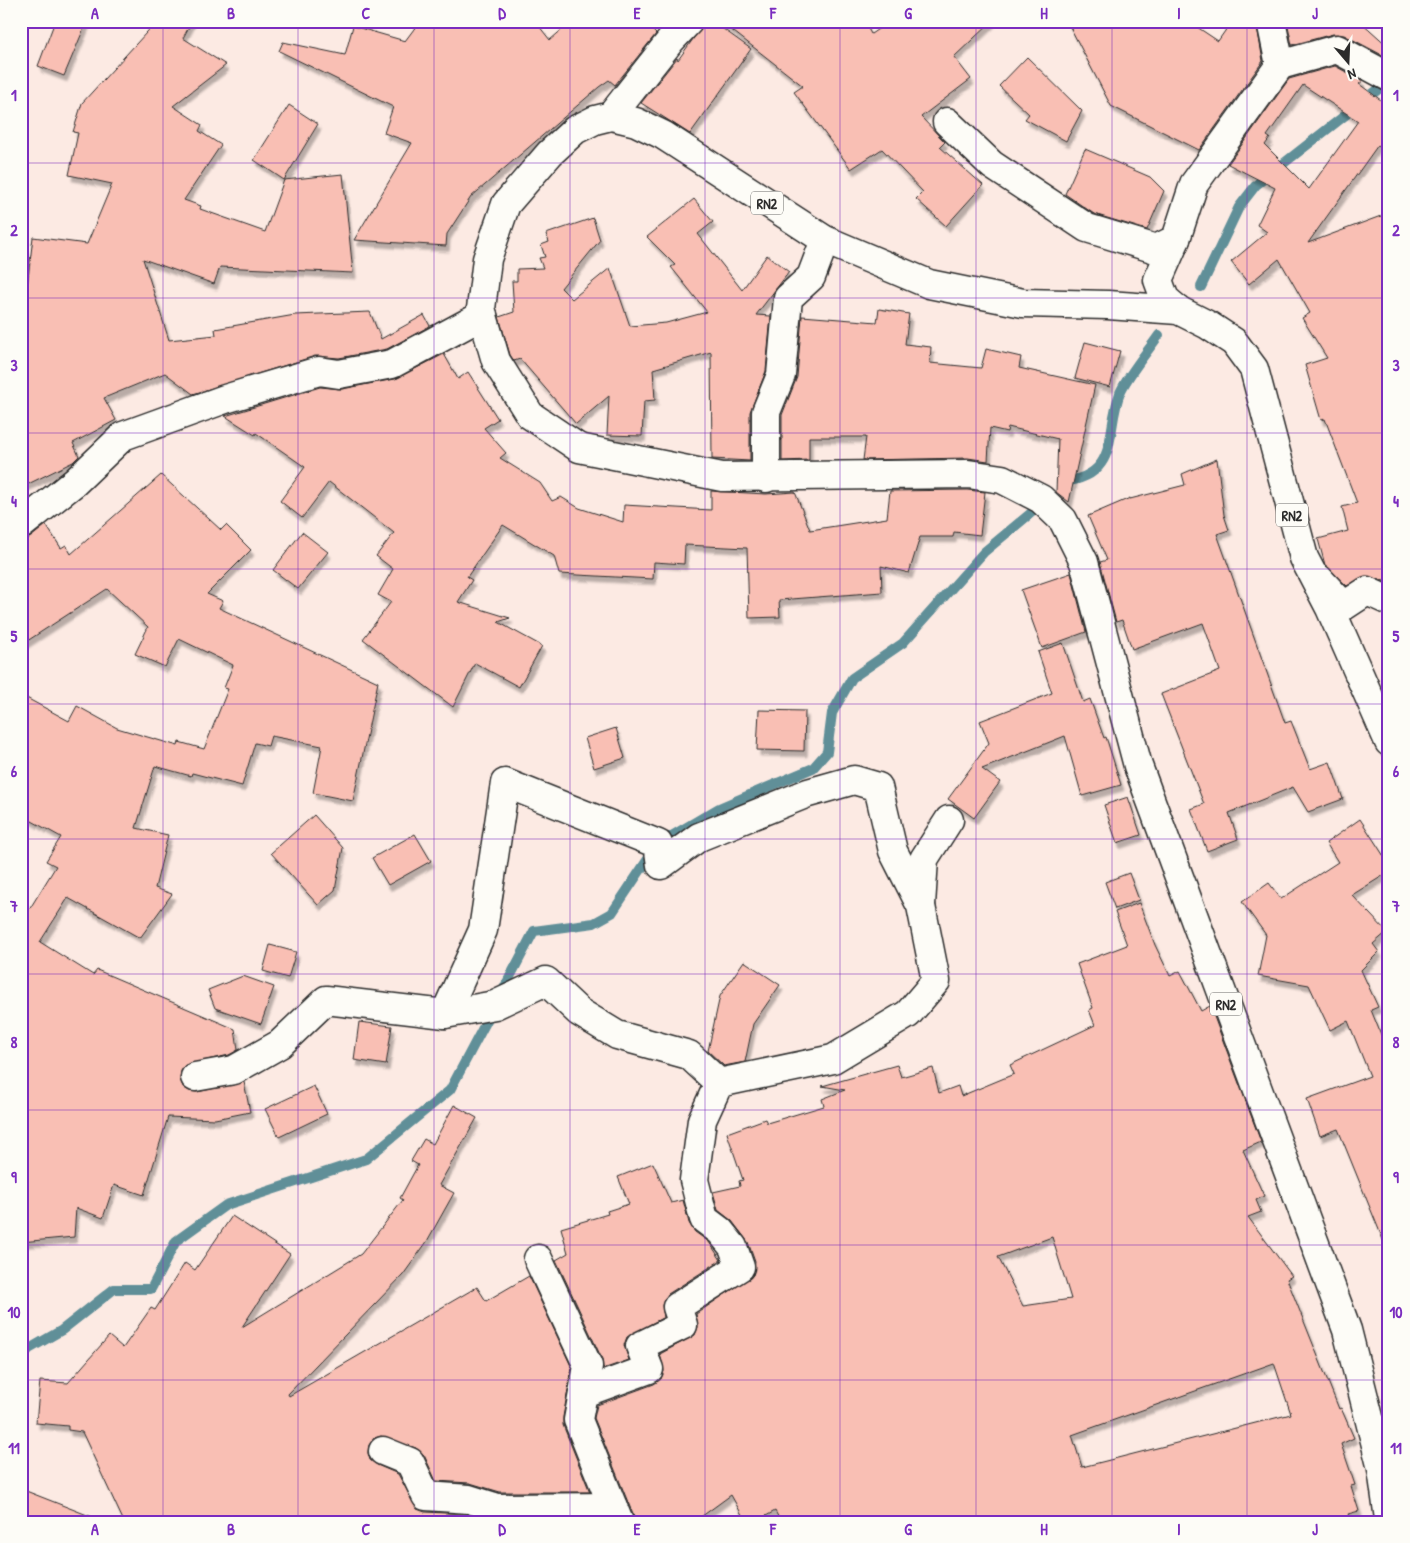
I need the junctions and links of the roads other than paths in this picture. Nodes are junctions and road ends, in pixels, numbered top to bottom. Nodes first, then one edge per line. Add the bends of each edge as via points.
1 (689, 21) edge
2 (1271, 21) edge
3 (1280, 65) junction
4 (1387, 76) edge
5 (612, 116) junction
6 (947, 122) dead end
7 (1176, 239) junction
8 (825, 240) junction
9 (1178, 310) junction
10 (483, 315) junction
11 (766, 478) junction
12 (21, 525) edge
13 (1304, 558) junction
14 (1389, 601) edge
15 (1389, 742) edge
16 (949, 820) dead end
17 (920, 906) junction
18 (445, 1014) junction
19 (195, 1077) dead end
20 (719, 1083) junction
21 (538, 1259) dead end
22 (583, 1393) junction
23 (383, 1451) dead end
24 (616, 1514) edge
25 (1389, 1519) edge

1 - 5 main road
2 - 3 main road
3 - 4 main road via 1337,49
3 - 7 main road via 1194,184
5 - 8 main road, RN2 via 636,122 663,135
5 - 10 main road, RN2 via 575,130 550,153 506,204 487,259
6 - 7 main road via 992,165 1087,228 1156,249
7 - 9 main road via 1158,280 1165,299
8 - 9 main road, RN2 via 929,284 1023,303
8 - 11 main road via 811,277 788,298 781,375 766,412
9 - 13 main road, RN2 via 1234,342 1254,369
10 - 11 main road, RN2 via 496,362 530,415 579,448 705,474
10 - 12 main road via 392,364 339,374 319,370 225,399 123,436 75,482
11 - 25 main road, RN2 via 976,475 1002,479 1041,499 1063,520 1084,562 1138,766 1347,1330 1382,1469
13 - 14 main road via 1344,606 1367,591
13 - 15 main road, RN2 via 1330,608
16 - 17 main road via 924,859
17 - 18 main road via 893,851 878,787 854,780 808,793 699,837 661,864 658,844 505,783 483,930
17 - 20 main road via 936,981 908,1014 833,1059
18 - 19 main road via 326,1000 280,1044 234,1070
18 - 20 main road via 495,1005 546,981 579,1012 617,1035 689,1056
20 - 22 main road via 702,1120 694,1180 704,1219 733,1247 740,1267 677,1307 683,1325 640,1346 648,1369
21 - 22 main road via 588,1366
22 - 24 main road via 578,1420
23 - 24 main road via 410,1462 426,1496 469,1499 498,1508

